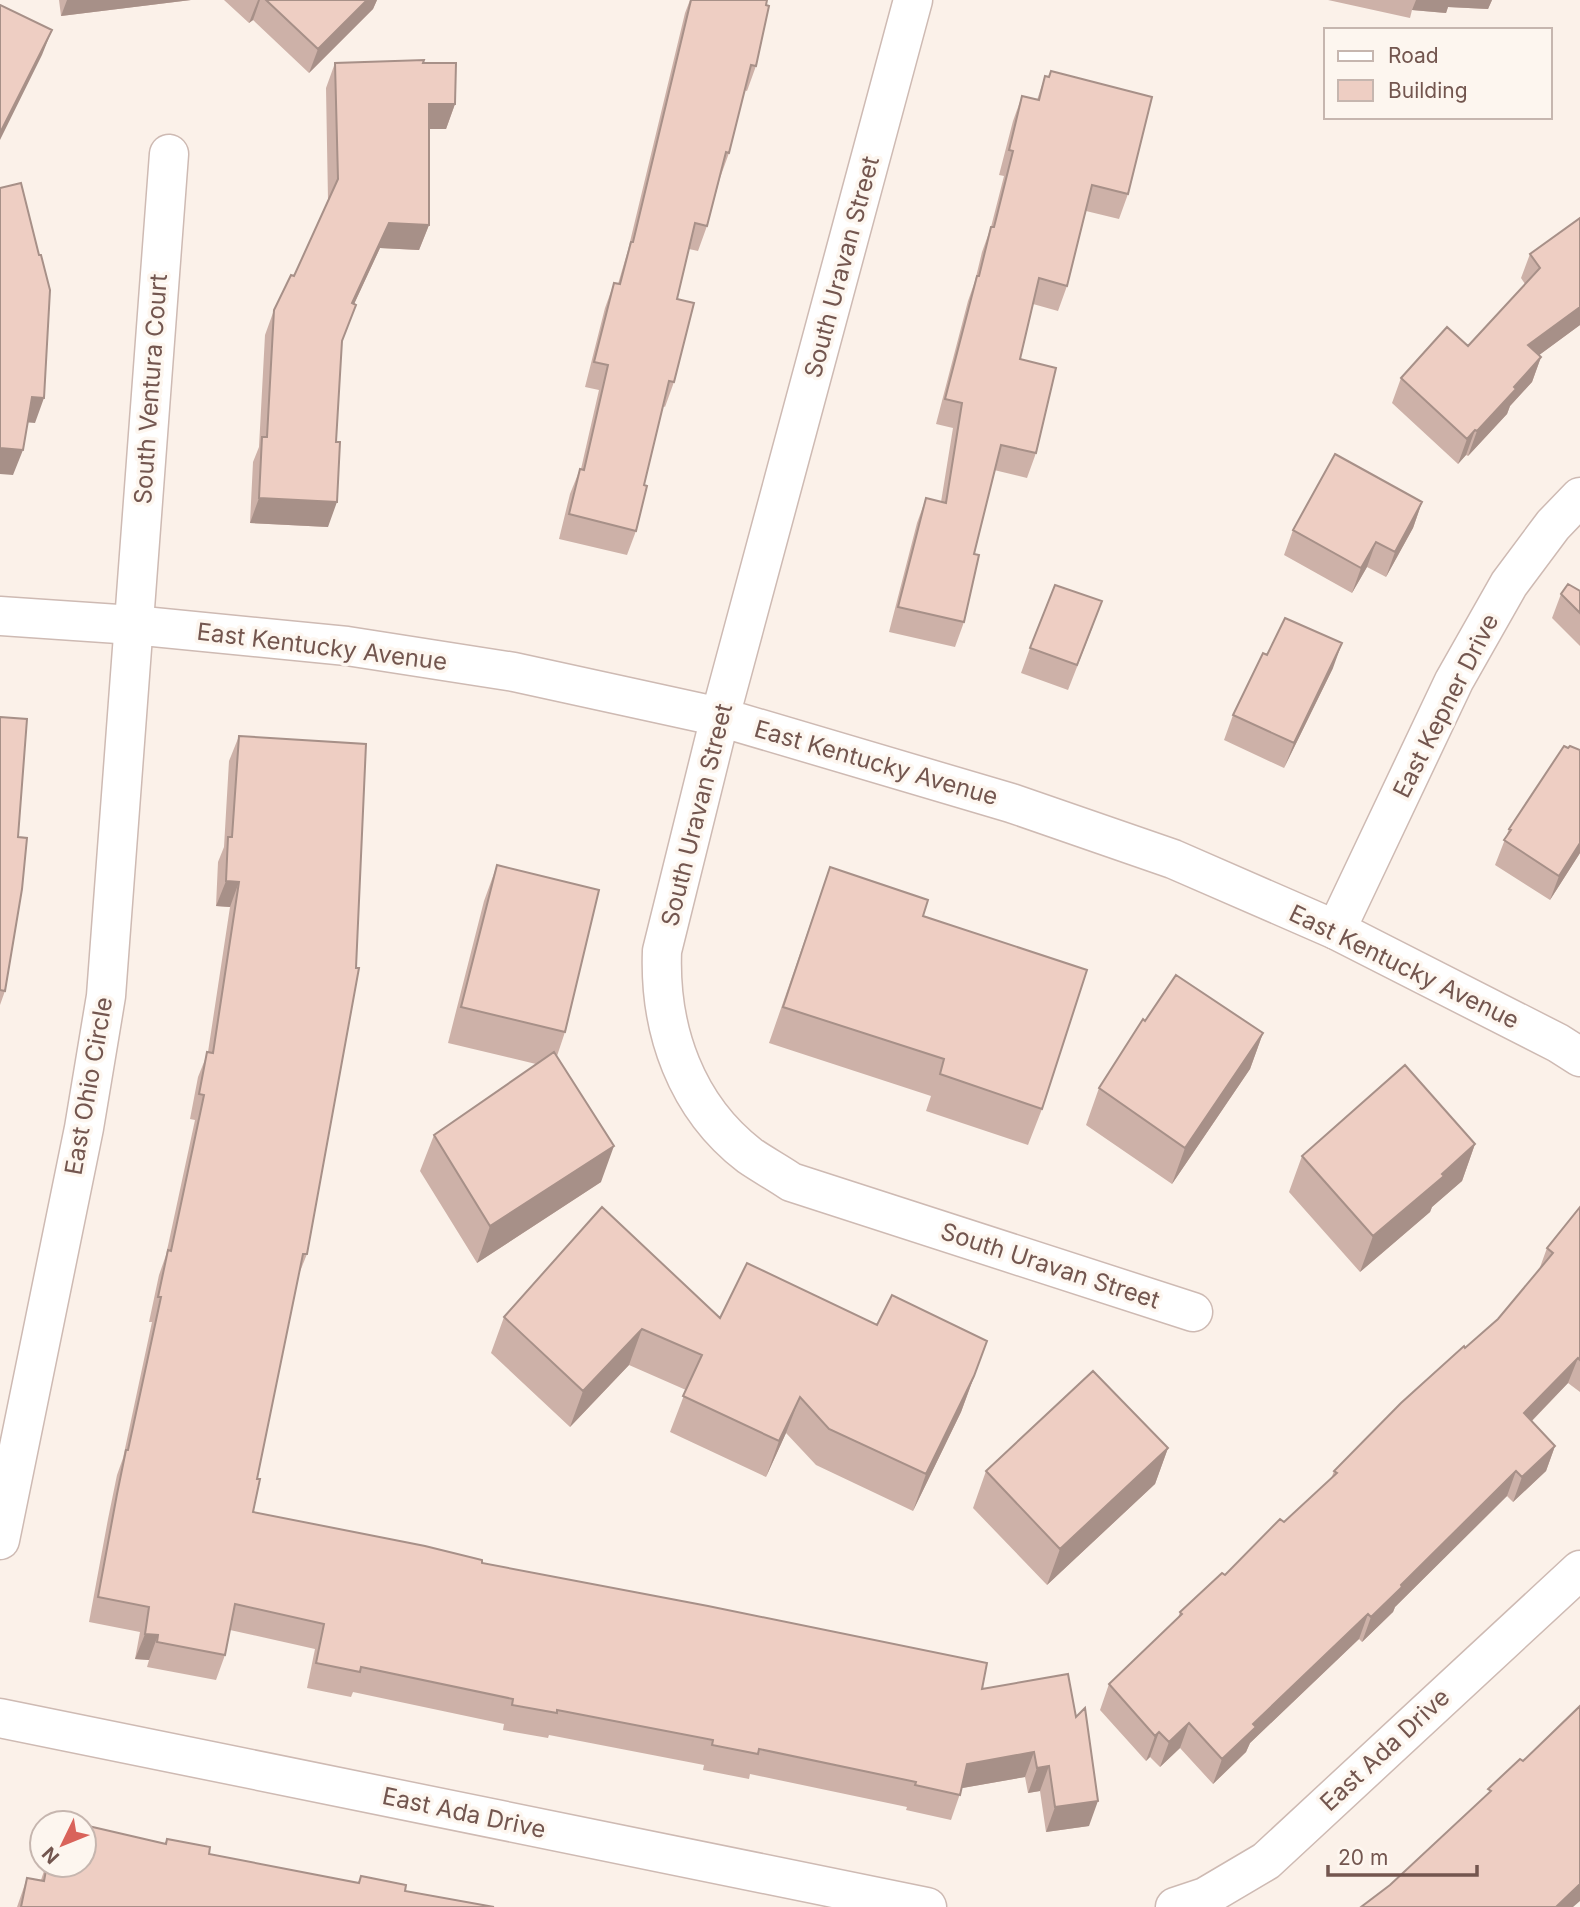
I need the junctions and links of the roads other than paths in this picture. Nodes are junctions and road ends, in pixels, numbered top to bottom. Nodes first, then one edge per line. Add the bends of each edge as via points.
1 (914, 0) edge
2 (169, 154) dead end
3 (1580, 497) edge
4 (0, 616) edge
5 (133, 625) junction
6 (720, 717) junction
7 (1336, 930) junction
8 (1580, 1057) edge
9 (1193, 1312) dead end
10 (0, 1540) edge
11 (1580, 1570) edge
12 (0, 1718) edge
13 (927, 1907) edge
14 (1175, 1907) edge

1 - 6 street, South Uravan Street
2 - 5 street, South Ventura Court
3 - 7 street, East Kepner Drive via 1509,584 1454,681
4 - 5 street, East Kentucky Avenue
5 - 6 street, East Kentucky Avenue via 398,653 514,672
5 - 10 street, East Ohio Circle via 106,996 84,1128
6 - 7 street, East Kentucky Avenue via 1011,803 1136,846
6 - 9 street, South Uravan Street via 663,951 661,982 668,1032 686,1079 716,1123 750,1155 791,1182
7 - 8 street, East Kentucky Avenue
11 - 14 street, East Ada Drive via 1266,1861 1205,1897
12 - 13 street, East Ada Drive

